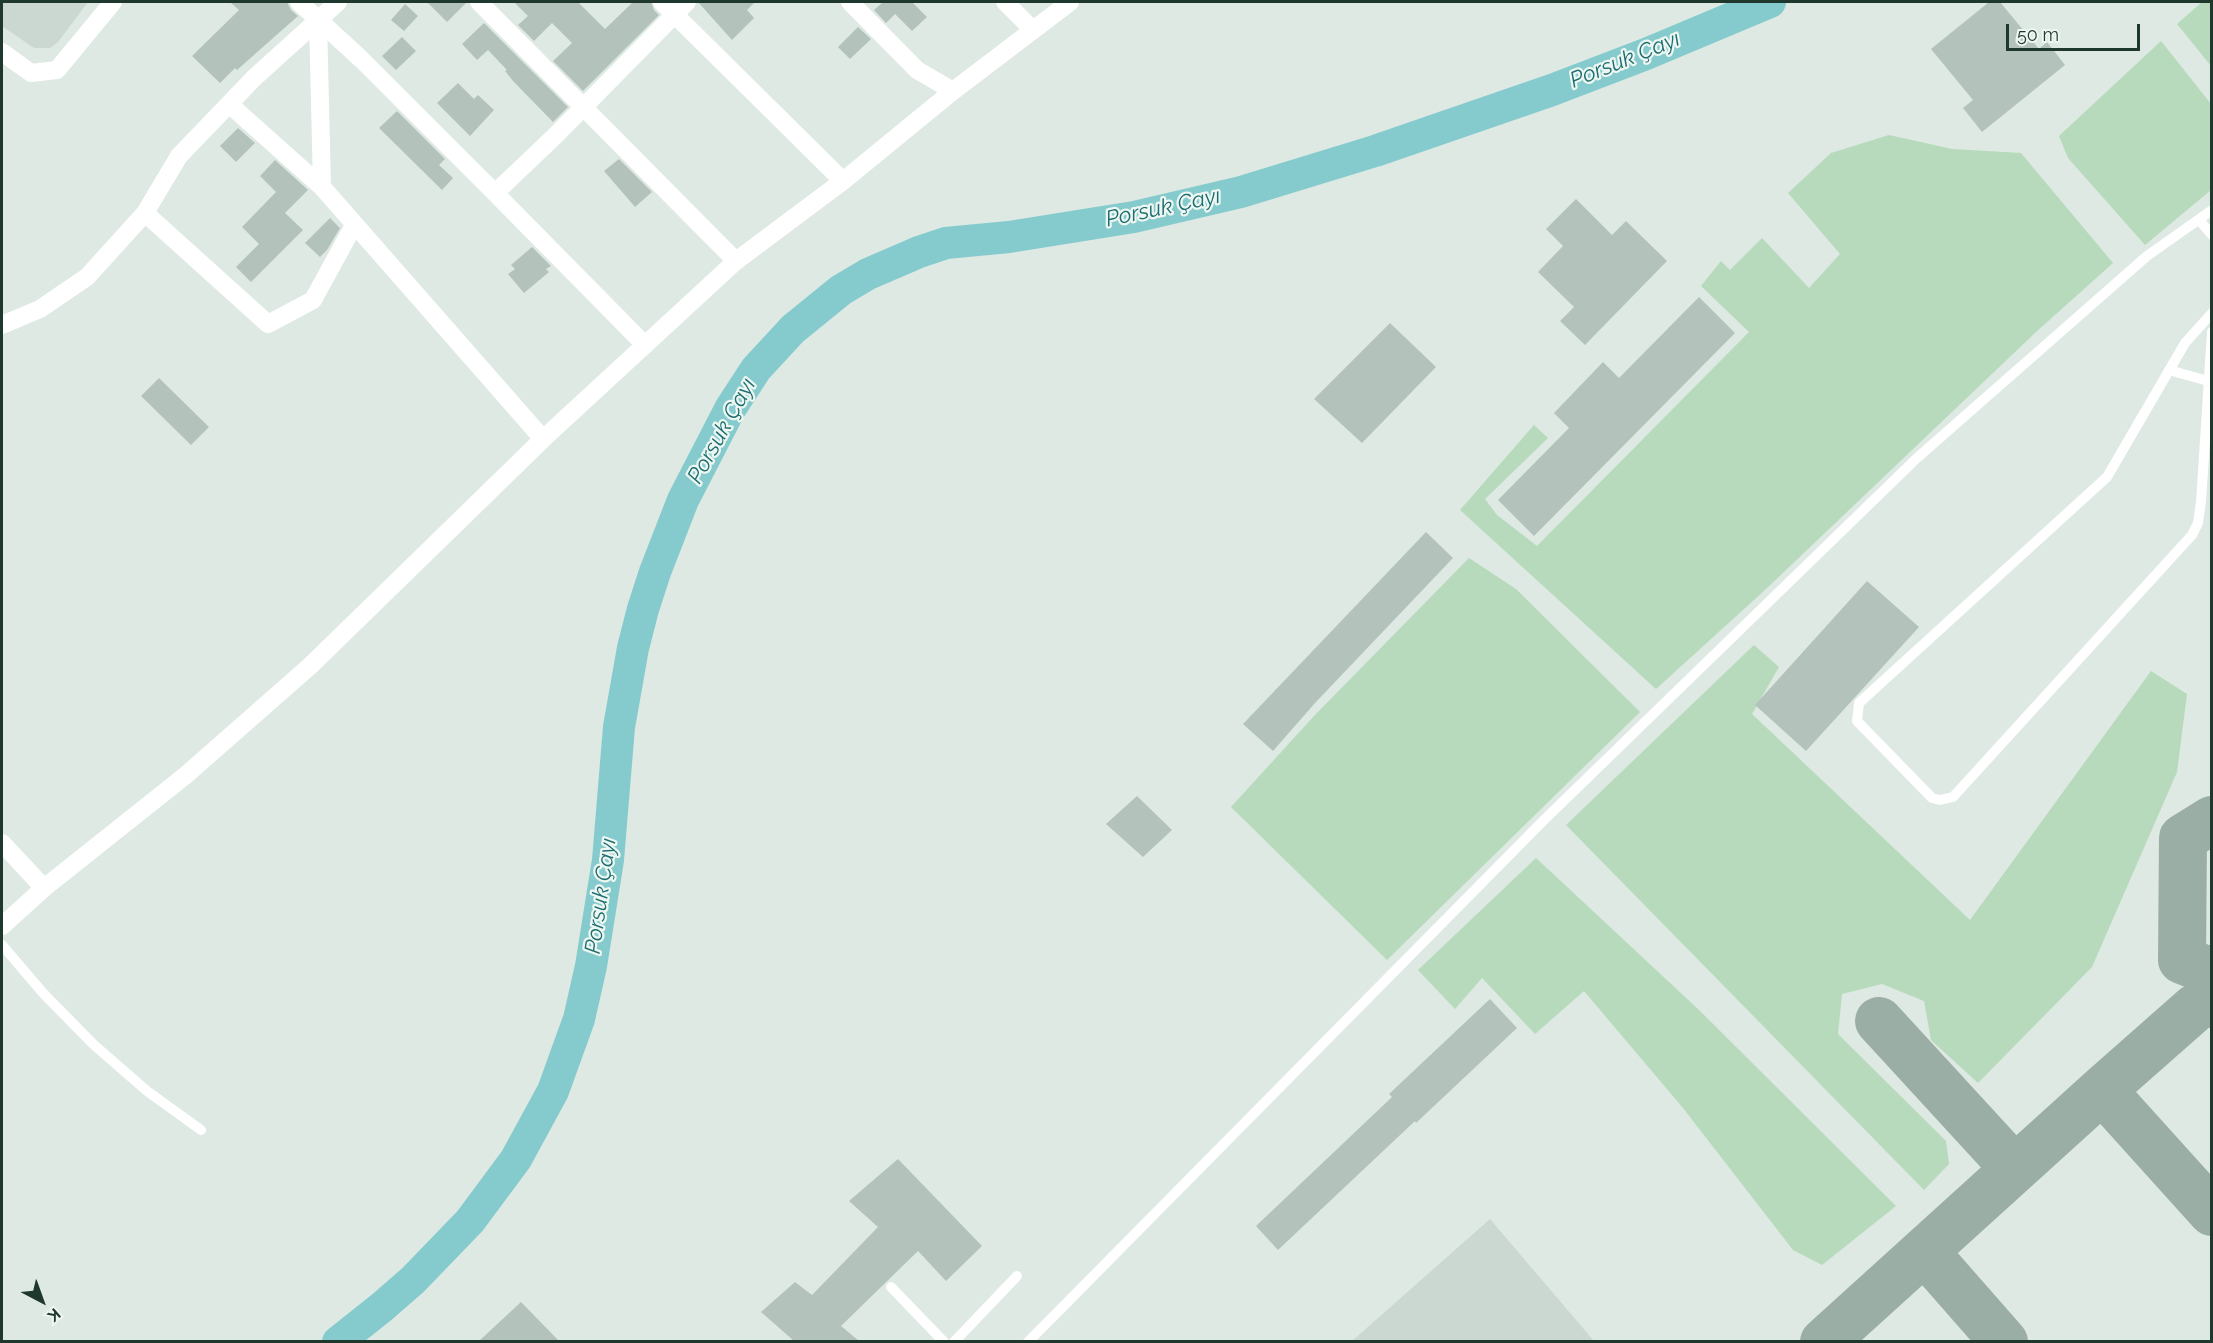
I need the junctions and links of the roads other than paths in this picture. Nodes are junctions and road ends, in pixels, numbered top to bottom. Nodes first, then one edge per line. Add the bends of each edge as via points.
1 (113, 2) edge
2 (299, 2) edge
3 (338, 2) edge
4 (479, 2) edge
5 (662, 2) edge
6 (850, 2) edge
7 (1005, 2) edge
8 (1070, 2) edge
9 (681, 8) edge
10 (318, 19) junction
11 (1033, 30) junction
12 (2, 51) edge
13 (953, 91) junction
14 (229, 104) junction
15 (584, 107) junction
16 (843, 181) junction
17 (322, 187) junction
18 (495, 193) junction
19 (2211, 210) edge
20 (145, 213) junction
21 (2199, 220) junction
22 (354, 225) junction
23 (2211, 235) edge
24 (736, 261) junction
25 (2211, 313) edge
26 (2, 324) edge
27 (2211, 332) edge
28 (645, 345) junction
29 (2169, 370) junction
30 (2208, 381) junction
31 (543, 439) junction
32 (2, 843) edge
33 (44, 888) junction
34 (2, 926) edge
35 (2, 945) edge
36 (201, 1130) dead end
37 (1017, 1276) dead end
38 (891, 1287) dead end
39 (944, 1341) edge
40 (954, 1341) edge
41 (1028, 1341) edge

1 - 12 street via 57,70 31,73
2 - 10 street
3 - 10 street
4 - 15 street
5 - 9 street
6 - 13 street via 917,70
7 - 11 street
8 - 11 street
9 - 15 street
9 - 16 street
10 - 14 street
10 - 17 street
10 - 18 street
11 - 13 street
13 - 16 street
14 - 17 street
14 - 20 street via 179,156
15 - 18 street
15 - 24 street
16 - 24 street
17 - 22 street
18 - 28 street
19 - 21 lane
20 - 22 street via 268,324 313,300
20 - 26 street via 87,277 40,309
21 - 23 lane
21 - 41 lane via 2147,256 1917,458 1544,820
22 - 31 street
24 - 28 street
25 - 29 lane via 2185,343
27 - 30 lane
28 - 31 street
29 - 30 lane
29 - 30 lane via 2106,477 1859,703 1857,721 1932,798 1953,797 2192,535 2201,502
31 - 33 street via 310,666 186,776
32 - 33 street
33 - 34 street
35 - 36 lane via 93,1044 147,1091
37 - 40 lane
38 - 39 lane

